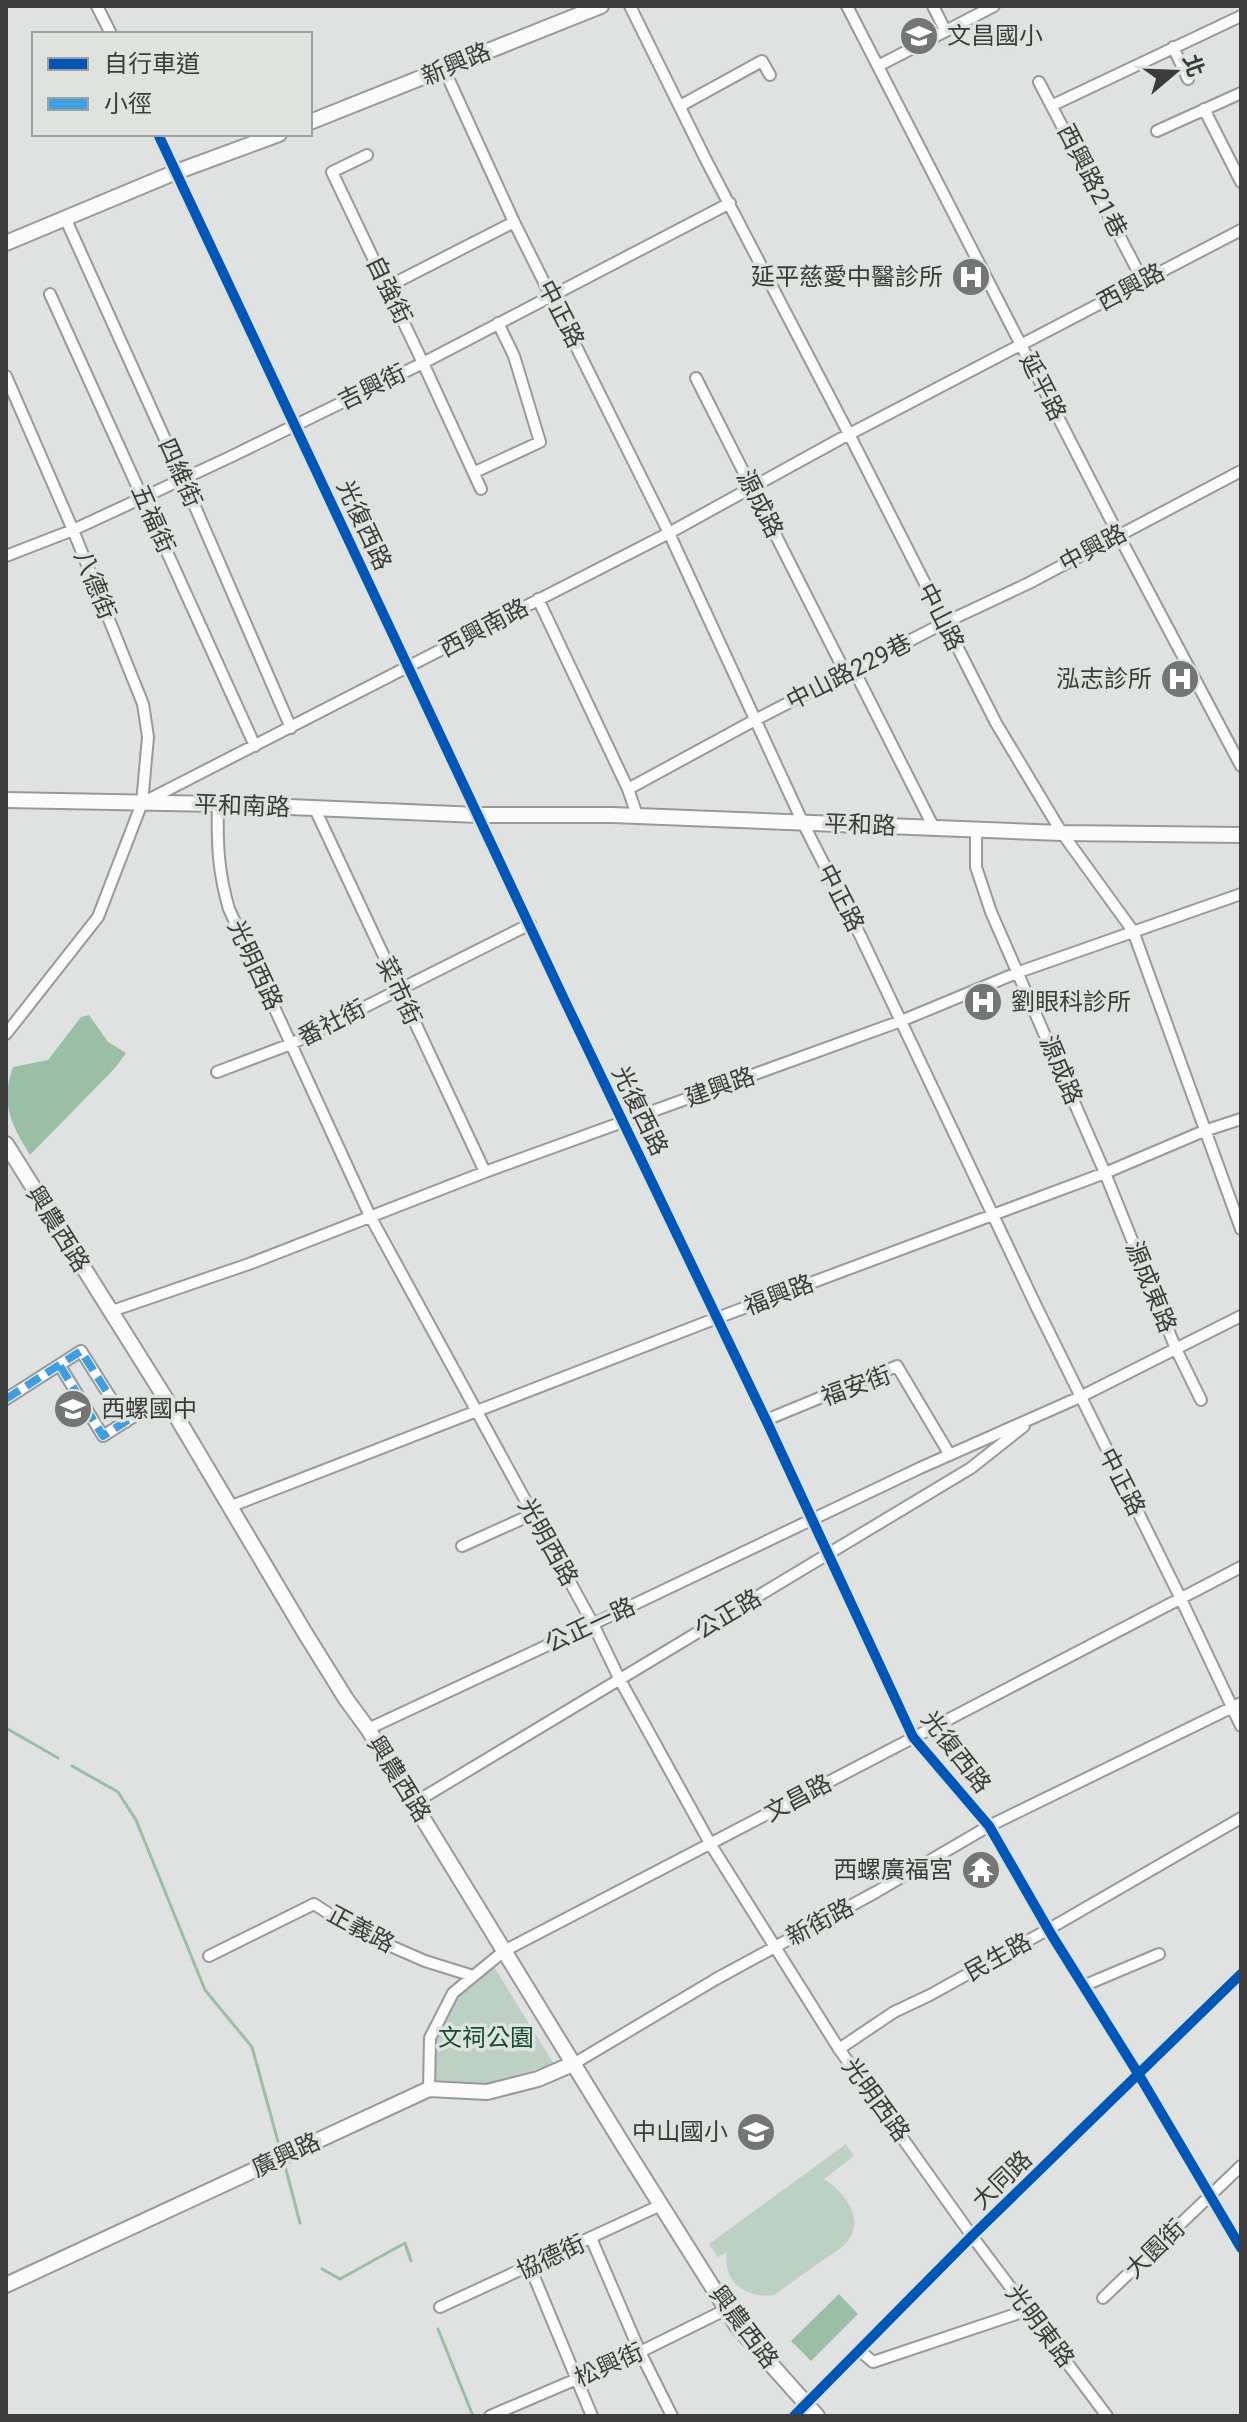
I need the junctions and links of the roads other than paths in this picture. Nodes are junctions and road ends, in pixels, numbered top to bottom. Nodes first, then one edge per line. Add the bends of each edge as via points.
1 (97, 6) edge
2 (601, 6) edge
3 (630, 6) edge
4 (847, 6) edge
5 (933, 6) edge
6 (994, 6) edge
7 (1241, 16) edge
8 (945, 30) junction
9 (110, 32) edge
10 (1173, 47) junction
11 (878, 66) junction
12 (444, 69) junction
13 (770, 75) dead end
14 (1188, 79) dead end
15 (1039, 82) dead end
16 (1241, 93) edge
17 (1053, 105) junction
18 (680, 106) junction
19 (1204, 109) junction
20 (312, 121) edge
21 (1157, 131) dead end
22 (159, 136) edge
23 (274, 136) edge
24 (367, 155) dead end
25 (176, 172) junction
26 (1241, 182) edge
27 (730, 203) junction
28 (66, 220) junction
29 (514, 222) junction
30 (1241, 230) edge
31 (6, 243) edge
32 (1143, 281) junction
33 (387, 287) junction
34 (50, 294) dead end
35 (552, 295) junction
36 (498, 323) junction
37 (1021, 345) junction
38 (423, 363) junction
39 (6, 376) edge
40 (696, 378) dead end
41 (295, 424) junction
42 (849, 434) junction
43 (1241, 471) edge
44 (475, 472) junction
45 (183, 479) junction
46 (751, 487) junction
47 (481, 489) dead end
48 (143, 497) junction
49 (73, 530) junction
50 (669, 533) junction
51 (1118, 534) junction
52 (6, 556) edge
53 (538, 599) junction
54 (944, 623) junction
55 (409, 668) junction
56 (850, 672) junction
57 (755, 720) junction
58 (291, 728) junction
59 (255, 746) junction
60 (1241, 766) edge
61 (628, 789) junction
62 (6, 800) edge
63 (142, 803) junction
64 (218, 804) junction
65 (315, 809) junction
66 (478, 815) junction
67 (638, 818) junction
68 (803, 823) junction
69 (934, 828) junction
70 (976, 831) junction
71 (1062, 833) junction
72 (1241, 835) edge
73 (1241, 894) edge
74 (530, 924) junction
75 (1133, 931) junction
76 (1019, 972) junction
77 (399, 989) junction
78 (901, 1021) junction
79 (6, 1034) edge
80 (291, 1044) junction
81 (217, 1072) dead end
82 (1241, 1119) edge
83 (623, 1121) junction
84 (1204, 1131) junction
85 (6, 1144) edge
86 (485, 1172) junction
87 (1105, 1173) junction
88 (992, 1215) junction
89 (370, 1216) junction
90 (1241, 1229) edge
91 (109, 1312) junction
92 (1241, 1316) edge
93 (717, 1318) junction
94 (1176, 1349) junction
95 (60, 1366) junction
96 (1080, 1397) junction
97 (6, 1399) edge
98 (1201, 1400) dead end
99 (142, 1411) dead end
100 (477, 1412) junction
101 (1036, 1416) junction
102 (766, 1420) junction
103 (126, 1422) junction
104 (950, 1455) junction
105 (229, 1507) junction
106 (533, 1514) junction
107 (811, 1520) junction
108 (462, 1546) dead end
109 (827, 1553) junction
110 (1241, 1567) edge
111 (1180, 1597) junction
112 (593, 1624) junction
113 (620, 1680) junction
114 (1237, 1705) edge
115 (1241, 1726) edge
116 (368, 1729) junction
117 (913, 1737) junction
118 (414, 1803) junction
119 (1241, 1818) edge
120 (989, 1826) junction
121 (711, 1845) junction
122 (1049, 1929) junction
123 (774, 1946) junction
124 (504, 1951) junction
125 (1159, 1954) dead end
126 (209, 1956) dead end
127 (1241, 1974) edge
128 (473, 1976) junction
129 (1083, 1986) junction
130 (839, 2049) junction
131 (575, 2063) junction
132 (1139, 2075) junction
133 (429, 2089) junction
134 (1241, 2166) edge
135 (1210, 2196) junction
136 (661, 2205) junction
137 (972, 2236) junction
138 (591, 2238) junction
139 (1241, 2248) edge
140 (530, 2267) junction
141 (6, 2285) edge
142 (1103, 2298) dead end
143 (440, 2307) dead end
144 (727, 2309) junction
145 (1028, 2310) junction
146 (859, 2350) junction
147 (640, 2352) junction
148 (576, 2380) junction
149 (805, 2405) junction
150 (490, 2416) edge
151 (592, 2416) edge
152 (672, 2416) edge
153 (794, 2416) edge
154 (817, 2416) edge
155 (1107, 2416) edge

1 - 9 street
2 - 12 main road, 新興路
3 - 18 street, 中山路
4 - 11 street, 延平路
5 - 8 street
6 - 8 street
7 - 10 street
8 - 11 street
10 - 14 street
10 - 17 street
11 - 37 street, 延平路
12 - 20 main road, 新興路
12 - 29 street, 中正路
13 - 18 street via 762,61
15 - 17 street, 西興路21巷
16 - 19 street
17 - 32 street, 西興路21巷
18 - 27 street, 中山路
19 - 21 street
19 - 26 street
22 - 25 street, 光復西路
23 - 25 main road
24 - 33 street, 自強街 via 332,172
25 - 28 main road
25 - 41 street, 光復西路
27 - 35 street, 吉興街
27 - 42 street, 中山路
28 - 31 main road
28 - 45 street, 四維街
29 - 33 street
29 - 35 street, 中正路
30 - 32 street, 西興路
32 - 37 street, 西興路
33 - 38 street, 自強街
34 - 48 street, 五福街
35 - 36 street, 吉興街
35 - 50 street, 中正路
36 - 38 street, 吉興街
36 - 44 street via 514,356 540,442
37 - 42 street, 西興南路
37 - 51 street, 延平路
38 - 41 street, 吉興街
38 - 44 street, 自強街
39 - 49 street, 八德街
40 - 46 street, 源成路
41 - 45 street, 吉興街
41 - 55 street, 光復西路
42 - 46 street, 西興南路
42 - 54 street, 中山路
43 - 51 street, 中興路
44 - 47 street, 自強街
45 - 48 street, 吉興街
45 - 58 street, 四維街
46 - 50 street, 西興南路
46 - 56 street, 源成路
48 - 49 street, 吉興街
48 - 59 street, 五福街
49 - 52 street, 吉興街
49 - 63 street, 八德街 via 143,704 148,737
50 - 53 street, 西興南路
50 - 57 street, 中正路
51 - 54 street, 中興路
51 - 60 street, 延平路
53 - 55 street, 西興南路
53 - 61 street
54 - 56 street, 中山路229巷
54 - 71 street, 中山路
55 - 58 street, 西興南路
55 - 66 street, 光復西路
56 - 57 street, 中山路229巷
56 - 69 street, 源成路
57 - 61 street, 中山路229巷
57 - 68 street, 中正路
58 - 59 street, 西興南路
59 - 63 street, 西興南路
61 - 67 street
62 - 63 main road, 平和南路
63 - 64 main road, 平和南路
63 - 79 street via 98,917
64 - 65 main road, 平和南路
64 - 80 street, 光明西路 via 217,850 229,909
65 - 66 main road, 平和南路
65 - 77 street, 菜市街
66 - 67 main road, 平和路
66 - 74 street, 光復西路
67 - 68 main road, 平和路
68 - 69 main road, 平和路
68 - 78 street, 中正路
69 - 70 main road, 平和路
70 - 71 main road, 平和路
70 - 76 street, 源成路 via 976,867
71 - 72 main road, 平和路
71 - 75 street, 中山路
73 - 75 street, 建興路
74 - 77 street, 番社街
74 - 83 street, 光復西路
75 - 76 street, 建興路
75 - 84 street, 中山路
76 - 78 street, 建興路
76 - 87 street, 源成路
77 - 80 street, 番社街
77 - 86 street, 菜市街
78 - 83 street, 建興路
78 - 88 street, 中正路
80 - 81 street, 番社街
80 - 89 street, 光明西路
82 - 84 street, 福興路
83 - 86 street, 建興路
83 - 93 street, 光復西路
84 - 87 street, 福興路
84 - 90 street, 中山路
85 - 91 main road, 興農西路
86 - 89 street, 建興路
87 - 88 street, 福興路
87 - 94 street, 源成東路
88 - 93 street, 福興路
88 - 96 street, 中正路
89 - 91 street, 建興路
89 - 100 street, 光明西路
91 - 105 main road, 興農西路
92 - 94 street, 公正路
93 - 100 street, 福興路
93 - 102 street, 光復西路
94 - 96 street, 公正路
94 - 98 street, 源成東路
95 - 97 street
95 - 103 street via 103,1436
95 - 103 street via 81,1351
96 - 101 street, 公正路
96 - 111 street, 中正路
99 - 103 street
100 - 105 street, 福興路
100 - 106 street, 光明西路
101 - 104 street, 公正路
101 - 109 street, 公正路 via 971,1468
102 - 104 street, 福安街 via 897,1366
102 - 107 street, 光復西路
104 - 107 street, 公正路
105 - 116 main road, 興農西路
106 - 108 street
106 - 112 street, 光明西路
107 - 109 street, 光復西路
107 - 112 street, 公正一路
109 - 113 street, 公正路
109 - 117 street, 光復西路
110 - 111 street, 文昌路
111 - 114 street, 中正路
111 - 117 street, 文昌路
112 - 113 street, 光明西路
112 - 116 street, 公正一路
113 - 118 street, 公正路
113 - 121 street, 光明西路
114 - 115 street, 中正路
114 - 120 street, 新街路
116 - 118 main road, 興農西路
117 - 120 street, 光復西路
117 - 121 street, 文昌路
118 - 124 main road, 興農西路
119 - 122 street, 民生路
120 - 122 street, 光復西路
120 - 123 street, 新街路
121 - 123 street, 光明西路
121 - 124 street, 文昌路
122 - 129 street, 光復西路
122 - 130 street, 民生路 via 894,2012
123 - 130 street, 光明西路
123 - 131 street, 新街路
124 - 128 street, 文昌路
124 - 131 main road, 興農西路
125 - 129 street
126 - 128 street, 正義路 via 314,1904 354,1930
127 - 132 street, 大同路
128 - 133 street, 文昌路 via 453,1993 430,2038
129 - 132 street, 光復西路
130 - 137 street, 光明西路
131 - 133 main road, 廣興路 via 487,2092
131 - 136 main road, 興農西路
132 - 135 street, 光復西路
132 - 137 street, 大同路
133 - 141 main road, 廣興路
134 - 135 street, 大園街
135 - 139 street, 光復西路
135 - 142 street, 大園街
136 - 138 street, 協德街
136 - 144 main road, 興農西路
137 - 145 street, 光明東路
137 - 146 street, 大同路
138 - 140 street, 協德街
138 - 147 street
140 - 143 street, 協德街
140 - 148 street
144 - 147 street, 松興街
144 - 149 main road, 興農西路
145 - 146 street via 873,2362
145 - 155 street, 光明東路
146 - 149 street, 大同路
147 - 148 street, 松興街
147 - 152 street
148 - 150 street, 松興街
148 - 151 street
149 - 153 street, 大同路
149 - 154 main road, 興農西路

